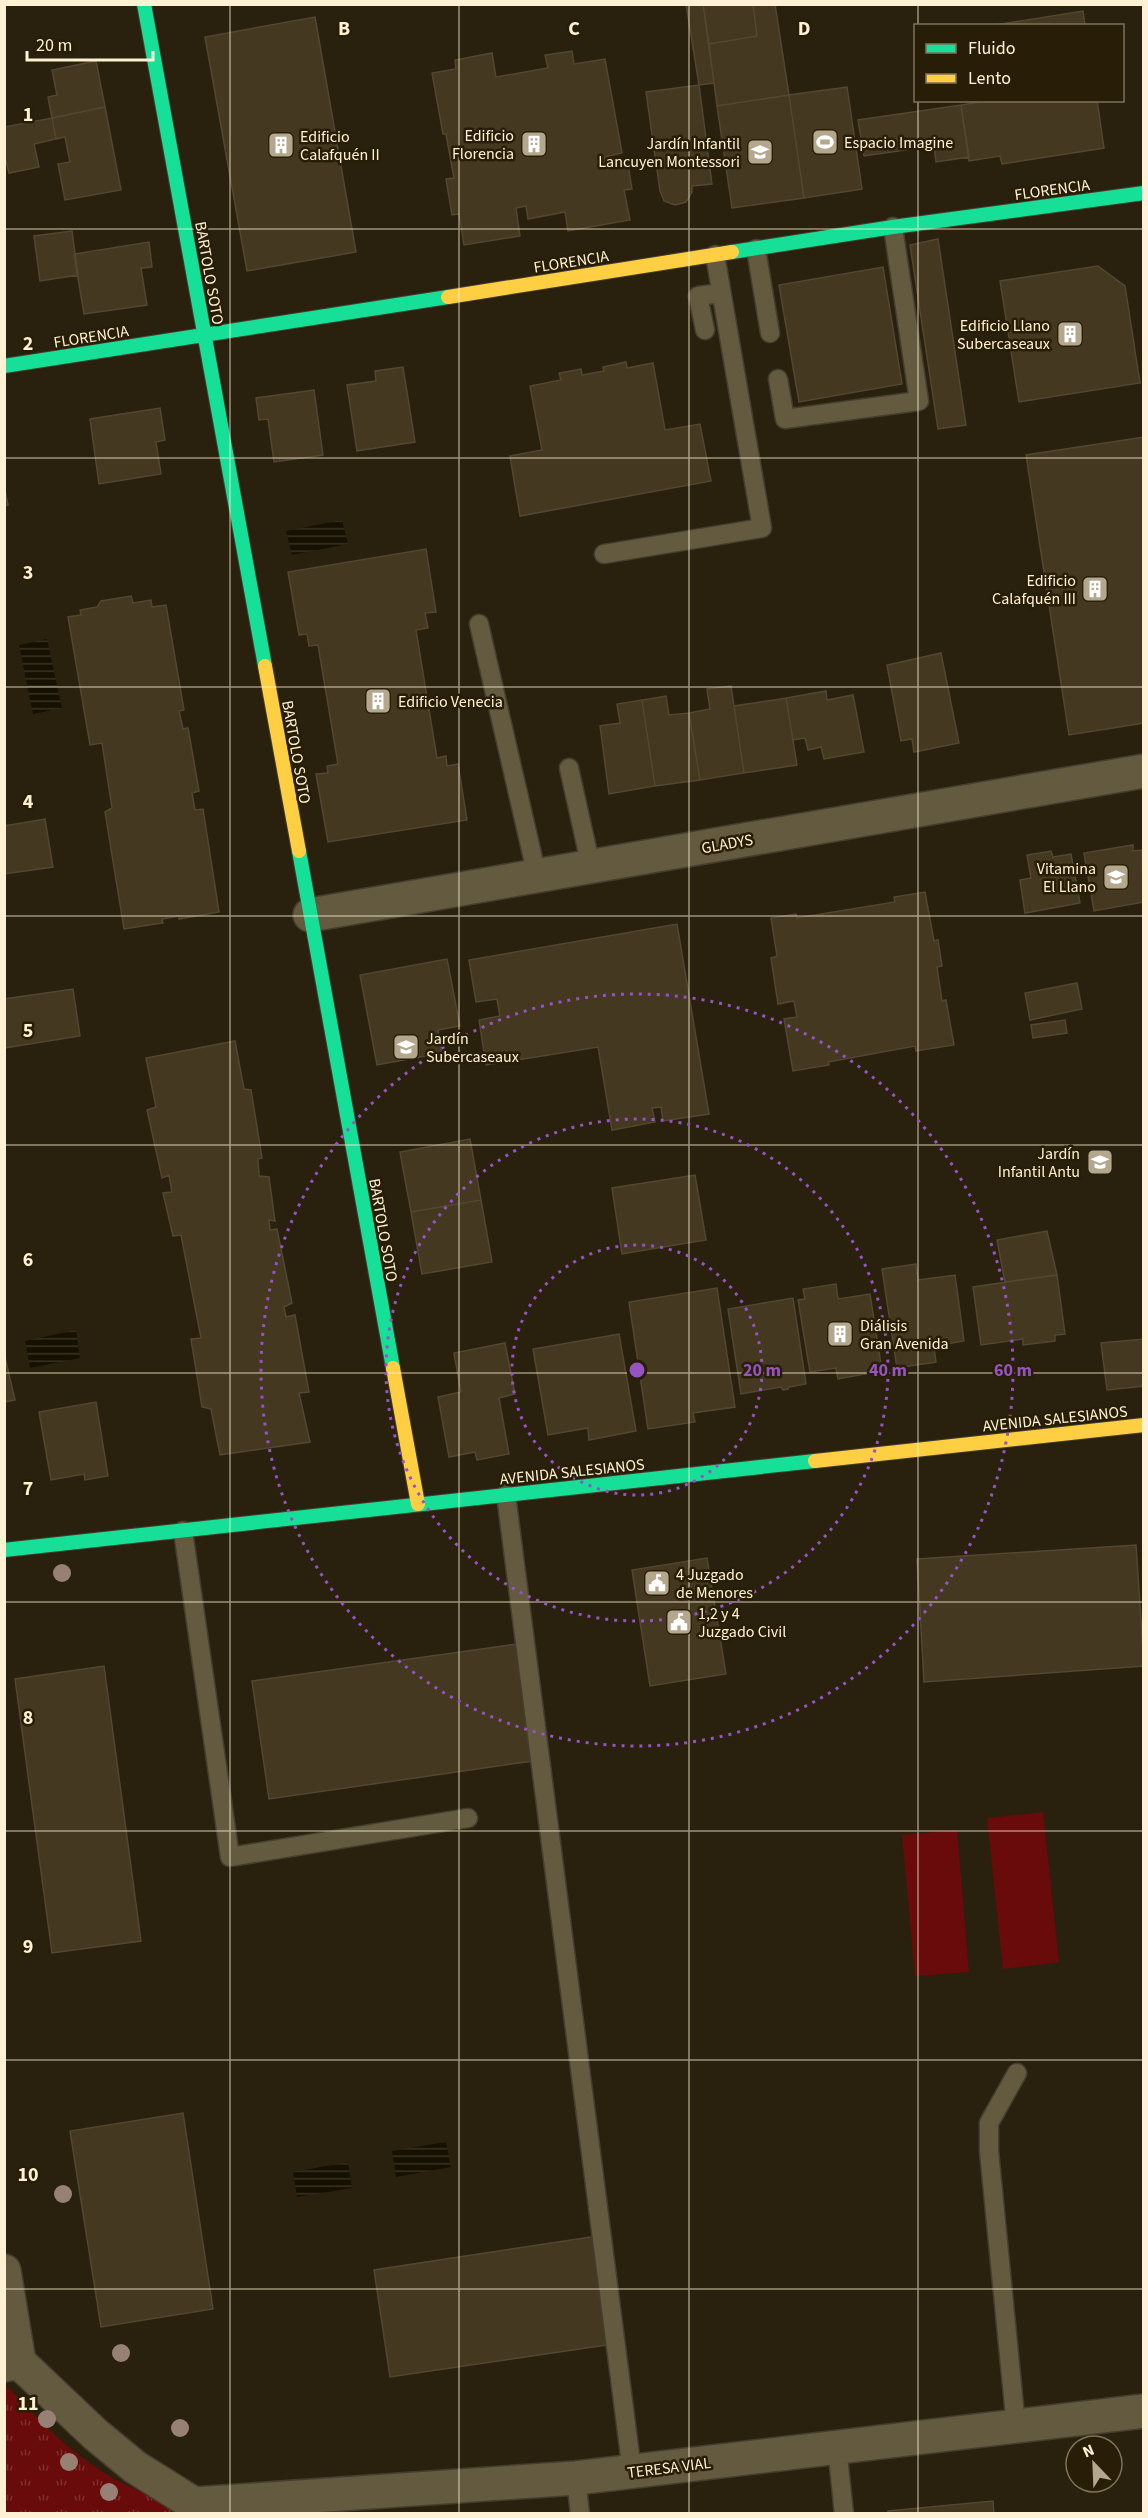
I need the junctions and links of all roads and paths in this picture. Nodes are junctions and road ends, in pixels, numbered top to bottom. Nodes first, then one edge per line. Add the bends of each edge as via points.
1 (144, 4) edge
2 (1143, 194) edge
3 (892, 227) junction
4 (756, 249) junction
5 (715, 255) junction
6 (721, 293) junction
7 (705, 330) dead end
8 (770, 333) dead end
9 (205, 335) junction
10 (4, 366) edge
11 (778, 379) dead end
12 (604, 554) dead end
13 (479, 624) dead end
14 (569, 768) dead end
15 (1143, 771) edge
16 (591, 867) junction
17 (537, 876) junction
18 (310, 915) junction
19 (1143, 1425) edge
20 (506, 1495) junction
21 (418, 1504) junction
22 (183, 1531) junction
23 (4, 1550) edge
24 (468, 1818) dead end
25 (1017, 2073) dead end
26 (4, 2271) edge
27 (12, 2363) edge
28 (1143, 2411) edge
29 (1016, 2426) junction
30 (837, 2447) junction
31 (632, 2471) junction
32 (576, 2478) junction
33 (193, 2509) edge
34 (580, 2514) edge
35 (844, 2514) edge

1 - 9 street, BARTOLO SOTO
2 - 3 street, FLORENCIA
3 - 4 street, FLORENCIA
3 - 11 lane via 919,401 785,419
4 - 5 street, FLORENCIA
4 - 8 lane
5 - 6 lane
5 - 9 street, FLORENCIA
6 - 7 lane via 698,296
6 - 12 lane via 762,528
9 - 10 street, FLORENCIA
9 - 18 street, BARTOLO SOTO
13 - 17 lane
14 - 16 lane
15 - 16 street, GLADYS
16 - 17 street, GLADYS
17 - 18 street, GLADYS
18 - 21 street, BARTOLO SOTO
19 - 20 street, AVENIDA SALESIANOS
20 - 21 street, AVENIDA SALESIANOS
20 - 31 lane
21 - 22 street, AVENIDA SALESIANOS
22 - 23 street, AVENIDA SALESIANOS
22 - 24 lane via 230,1857
25 - 29 lane via 989,2123
26 - 27 street
27 - 33 street via 127,2460
28 - 29 street, TERESA VIAL
29 - 30 street, TERESA VIAL
30 - 31 street, TERESA VIAL
30 - 35 lane
31 - 32 street, TERESA VIAL
32 - 33 street, TERESA VIAL
32 - 34 lane

